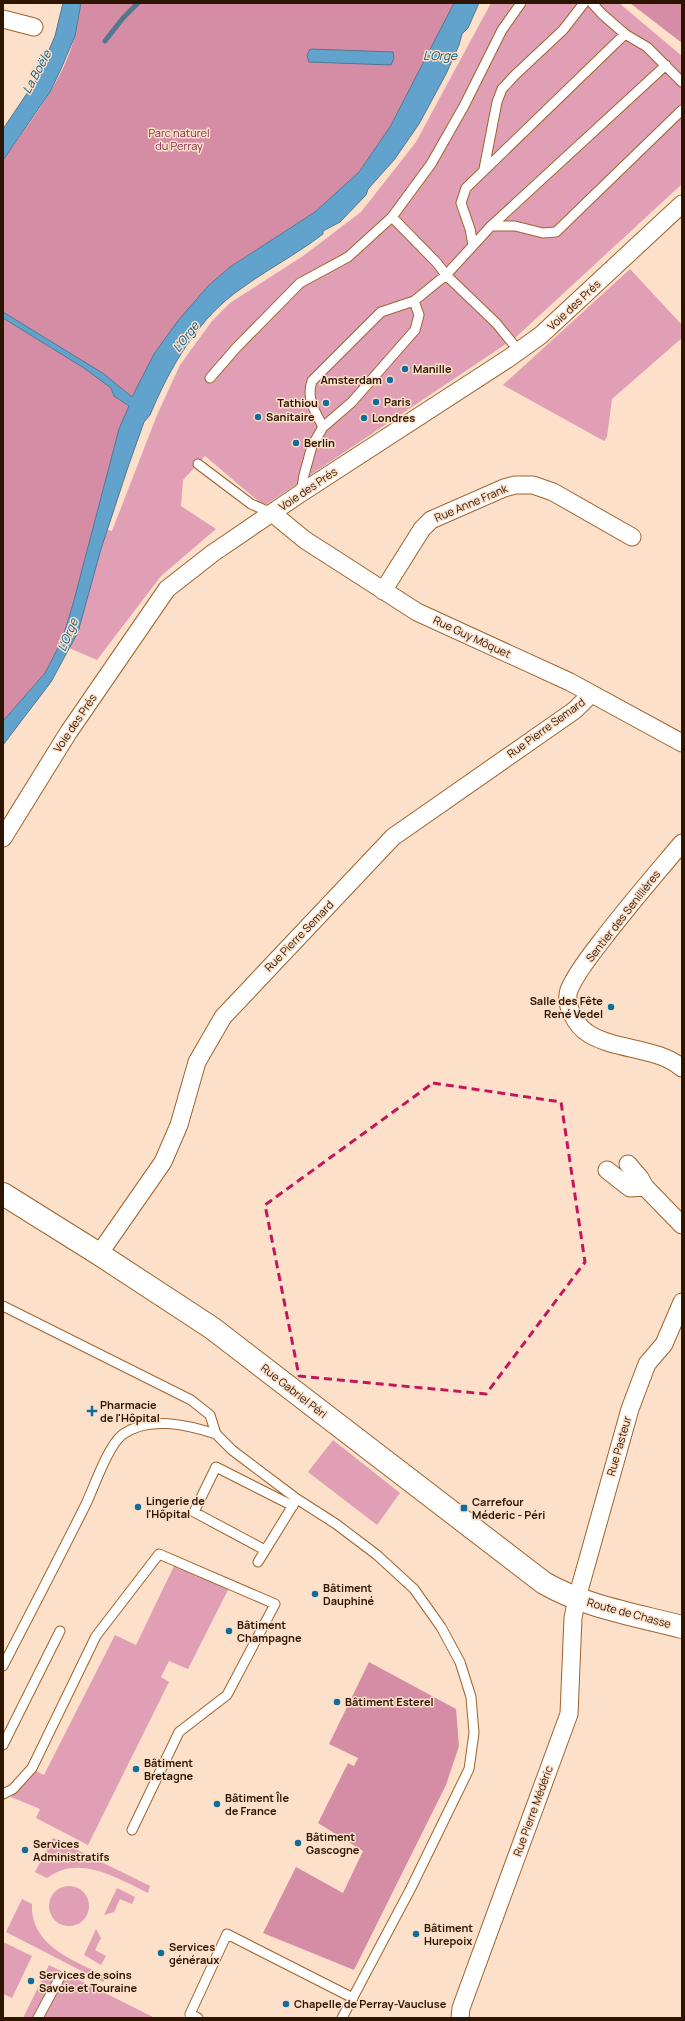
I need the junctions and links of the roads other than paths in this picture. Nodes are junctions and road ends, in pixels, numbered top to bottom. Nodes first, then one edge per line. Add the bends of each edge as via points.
1 (521, 3) edge
2 (584, 3) edge
3 (592, 3) edge
4 (3, 19) edge
5 (34, 27) dead end
6 (625, 34) junction
7 (666, 65) junction
8 (682, 82) edge
9 (682, 110) edge
10 (484, 169) junction
11 (682, 204) edge
12 (392, 217) junction
13 (491, 226) junction
14 (473, 245) junction
15 (446, 275) junction
16 (414, 301) junction
17 (519, 351) junction
18 (210, 378) dead end
19 (323, 427) junction
20 (198, 464) dead end
21 (301, 493) junction
22 (272, 513) junction
23 (632, 537) dead end
24 (383, 591) junction
25 (591, 694) junction
26 (682, 743) edge
27 (3, 838) edge
28 (682, 843) edge
29 (682, 1068) edge
30 (628, 1164) dead end
31 (607, 1170) dead end
32 (645, 1186) junction
33 (3, 1194) edge
34 (682, 1225) edge
35 (99, 1254) junction
36 (682, 1302) edge
37 (3, 1306) edge
38 (216, 1434) junction
39 (295, 1502) junction
40 (265, 1550) junction
41 (258, 1562) dead end
42 (577, 1598) junction
43 (682, 1627) edge
44 (60, 1631) dead end
45 (3, 1666) edge
46 (3, 1745) edge
47 (3, 1794) edge
48 (132, 1830) dead end
49 (60, 1976) dead end
50 (353, 1998) junction
51 (38, 2018) edge
52 (198, 2018) edge
53 (342, 2018) edge
54 (460, 2018) edge

1 - 12 lane via 502,30 464,106 431,164
2 - 10 lane via 563,30 502,89 497,102
3 - 6 lane
4 - 5 street
6 - 7 lane via 647,47
6 - 10 lane
7 - 8 lane
7 - 13 lane
9 - 13 lane via 556,232 543,233 515,226
10 - 14 lane via 466,188 461,203
11 - 17 street, Voie des Prés via 541,335
12 - 15 lane
12 - 18 lane via 348,257 300,284
13 - 14 lane
14 - 15 lane
15 - 16 lane
15 - 17 lane via 496,323
16 - 19 lane via 419,315 415,330 352,402
16 - 19 lane via 381,312 312,381 309,391 313,408
17 - 21 street, Voie des Prés
19 - 21 lane via 312,446
20 - 22 lane via 251,504
21 - 22 street, Voie des Prés
22 - 24 street, Rue Guy Môquet via 305,540
22 - 27 street, Voie des Prés via 213,553 167,589 68,732
23 - 24 street, Rue Anne Frank via 553,492 533,485 515,485 431,520 422,529
24 - 25 street, Rue Guy Môquet via 418,612
25 - 26 street, Rue Guy Môquet
25 - 35 street, Rue Pierre Semard via 575,710 393,837 222,1017 197,1062 178,1125 163,1162
28 - 29 street, Sentier des Senillières via 590,956 569,991 570,1012 578,1025 588,1033 603,1042 676,1062
30 - 32 street
31 - 32 street via 630,1188
32 - 34 street
33 - 35 main road, Rue Gabriel Péri
35 - 42 main road, Rue Gabriel Péri via 212,1328 527,1572 561,1593
36 - 42 street, Rue Pasteur via 664,1344 647,1364 630,1409
37 - 38 lane via 191,1400 210,1416
38 - 39 lane
38 - 45 lane via 166,1422 138,1428 122,1435 106,1458 87,1502
39 - 40 lane
39 - 40 lane via 216,1467 194,1512
39 - 50 lane via 336,1524 377,1555 414,1589 460,1662 471,1697 474,1733 468,1769 411,1888
40 - 41 lane
42 - 43 main road, Route de Chasse
42 - 54 street, Rue Pierre Médéric via 573,1618 569,1714 461,2008
44 - 46 lane
47 - 48 lane via 13,1789 32,1768 96,1636 159,1554 275,1604 227,1695 179,1732
49 - 51 lane
50 - 52 lane via 227,1934 190,2014
50 - 53 lane

